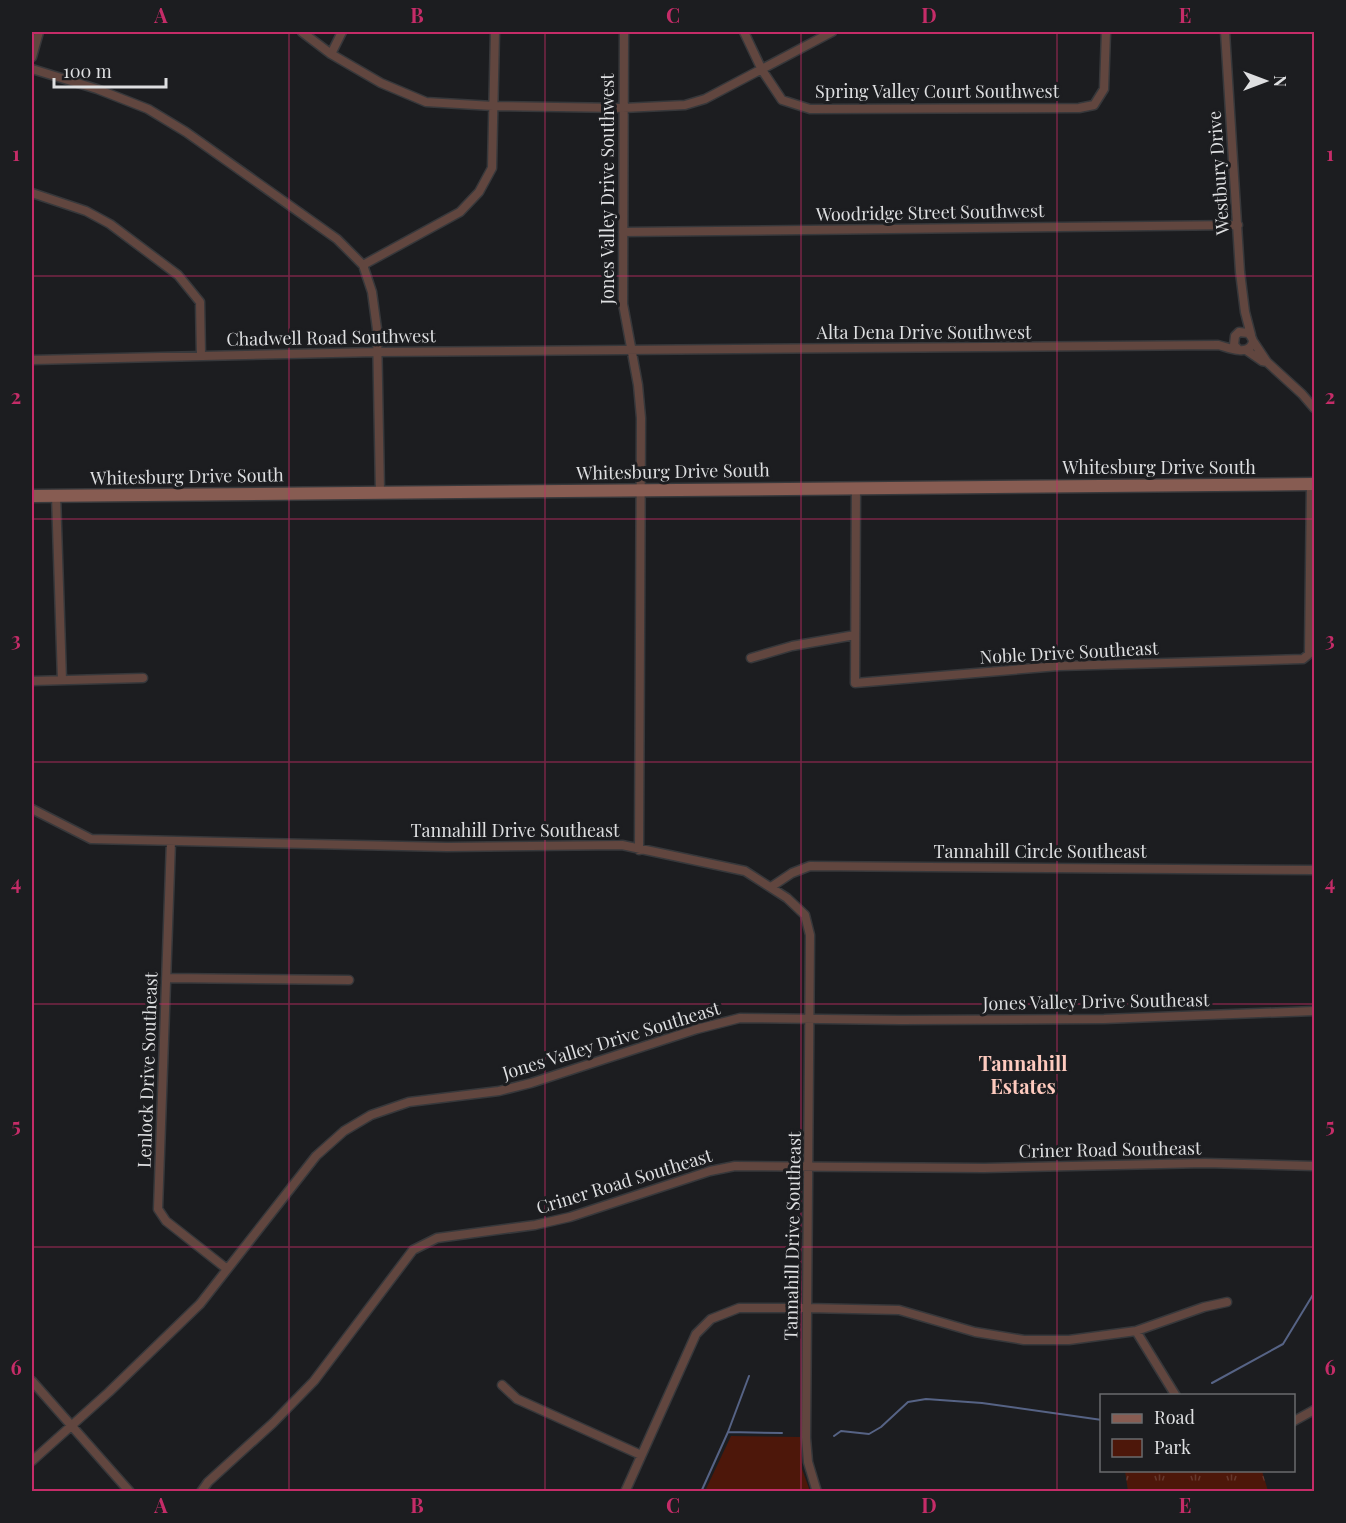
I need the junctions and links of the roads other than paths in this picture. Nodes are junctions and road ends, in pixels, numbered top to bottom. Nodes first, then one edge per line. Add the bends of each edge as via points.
1 (39, 32) edge
2 (302, 32) edge
3 (342, 32) edge
4 (495, 32) edge
5 (624, 32) edge
6 (744, 32) edge
7 (832, 32) edge
8 (1106, 32) edge
9 (1225, 32) edge
10 (332, 54) junction
11 (32, 57) edge
12 (32, 69) edge
13 (762, 69) junction
14 (493, 106) junction
15 (623, 108) junction
16 (32, 193) edge
17 (1238, 225) junction
18 (623, 232) junction
19 (363, 265) junction
20 (1245, 312) junction
21 (1237, 334) junction
22 (1252, 338) junction
23 (1218, 345) junction
24 (630, 350) junction
25 (1242, 350) junction
26 (377, 352) junction
27 (201, 356) junction
28 (32, 360) edge
29 (1267, 362) junction
30 (1314, 408) edge
31 (1313, 484) edge
32 (856, 487) junction
33 (641, 489) junction
34 (380, 492) junction
35 (56, 495) junction
36 (32, 496) edge
37 (855, 635) junction
38 (751, 658) dead end
39 (143, 678) dead end
40 (32, 681) edge
41 (62, 681) junction
42 (32, 809) edge
43 (171, 841) junction
44 (639, 850) junction
45 (1314, 870) edge
46 (771, 887) junction
47 (167, 978) junction
48 (349, 980) dead end
49 (1314, 1011) edge
50 (810, 1019) junction
51 (810, 1166) junction
52 (1314, 1166) edge
53 (228, 1269) junction
54 (1227, 1302) dead end
55 (807, 1308) junction
56 (1136, 1331) junction
57 (32, 1382) edge
58 (502, 1385) dead end
59 (1175, 1394) edge
60 (1314, 1410) edge
61 (1295, 1420) edge
62 (71, 1426) junction
63 (641, 1455) junction
64 (32, 1461) edge
65 (130, 1491) edge
66 (201, 1491) edge
67 (625, 1491) edge
68 (817, 1491) edge

1 - 11 street
2 - 10 street
3 - 10 street
4 - 14 street
5 - 15 street, Jones Valley Drive Southwest
6 - 13 street, Spring Valley Court Southwest
7 - 13 street
8 - 13 street, Spring Valley Court Southwest via 1104,89 1094,105 1079,108 810,109 782,100
9 - 17 street, Westbury Drive
10 - 14 street via 381,83 426,102
12 - 19 street via 148,109 338,239
13 - 15 street via 705,99 685,105
14 - 15 street
14 - 19 street via 492,168 478,192 460,212
15 - 18 street, Jones Valley Drive Southwest
16 - 27 street via 86,211 110,224 178,275 200,302
17 - 18 street, Woodridge Street Southwest
17 - 20 street, Westbury Drive
18 - 24 street, Jones Valley Drive Southwest via 623,304
19 - 26 street via 372,292
20 - 21 street, Westbury Drive
20 - 22 street, Westbury Drive
21 - 22 street via 1245,332
21 - 23 street, Alta Dena Drive Southwest
21 - 25 street via 1234,345
22 - 25 street via 1251,347
22 - 29 street, Westbury Drive
23 - 24 street, Alta Dena Drive Southwest
23 - 25 street, Alta Dena Drive Southwest
24 - 26 street, Chadwell Road Southwest
24 - 33 street, Jones Valley Drive Southwest via 639,385
25 - 29 street, Westbury Drive
26 - 27 street, Chadwell Road Southwest
26 - 34 street
27 - 28 street, Chadwell Road Southwest
29 - 30 street, Westbury Drive
31 - 32 main road, Whitesburg Drive South
31 - 37 street, Noble Drive Southeast via 1309,654 1303,659 1059,666 855,683
32 - 33 main road, Whitesburg Drive South
32 - 37 street, Noble Drive Southeast
33 - 34 main road, Whitesburg Drive South
33 - 44 street
34 - 35 main road, Whitesburg Drive South
35 - 36 main road, Whitesburg Drive South
35 - 41 street
37 - 38 street
39 - 41 street
40 - 41 street
42 - 43 street, Tannahill Drive Southeast via 91,839
43 - 44 street, Tannahill Drive Southeast via 447,847 622,845
43 - 47 street, Lenlock Drive Southeast
44 - 46 street, Tannahill Drive Southeast via 745,871
45 - 46 street, Tannahill Circle Southeast via 810,866
46 - 50 street, Tannahill Drive Southeast via 805,915 810,935
47 - 48 street
47 - 53 street, Lenlock Drive Southeast via 158,1209 166,1221
49 - 50 street, Jones Valley Drive Southeast via 1104,1019
50 - 51 street, Tannahill Drive Southeast
50 - 53 street, Jones Valley Drive Southeast via 740,1018 531,1083 409,1102 371,1114 316,1156
51 - 52 street, Criner Road Southeast
51 - 55 street, Tannahill Drive Southeast
51 - 66 street, Criner Road Southeast via 735,1166 710,1171 570,1217 535,1226 437,1238 413,1250 314,1381
53 - 62 street, Jones Valley Drive Southeast via 201,1304
54 - 56 street
55 - 56 street via 899,1310 975,1332 1024,1340 1069,1340
55 - 63 street via 739,1308 703,1326
55 - 68 street, Tannahill Drive Southeast via 806,1438
56 - 59 street
57 - 62 street
58 - 63 street via 517,1399
60 - 61 street
62 - 64 street, Jones Valley Drive Southeast
62 - 65 street
63 - 67 street

